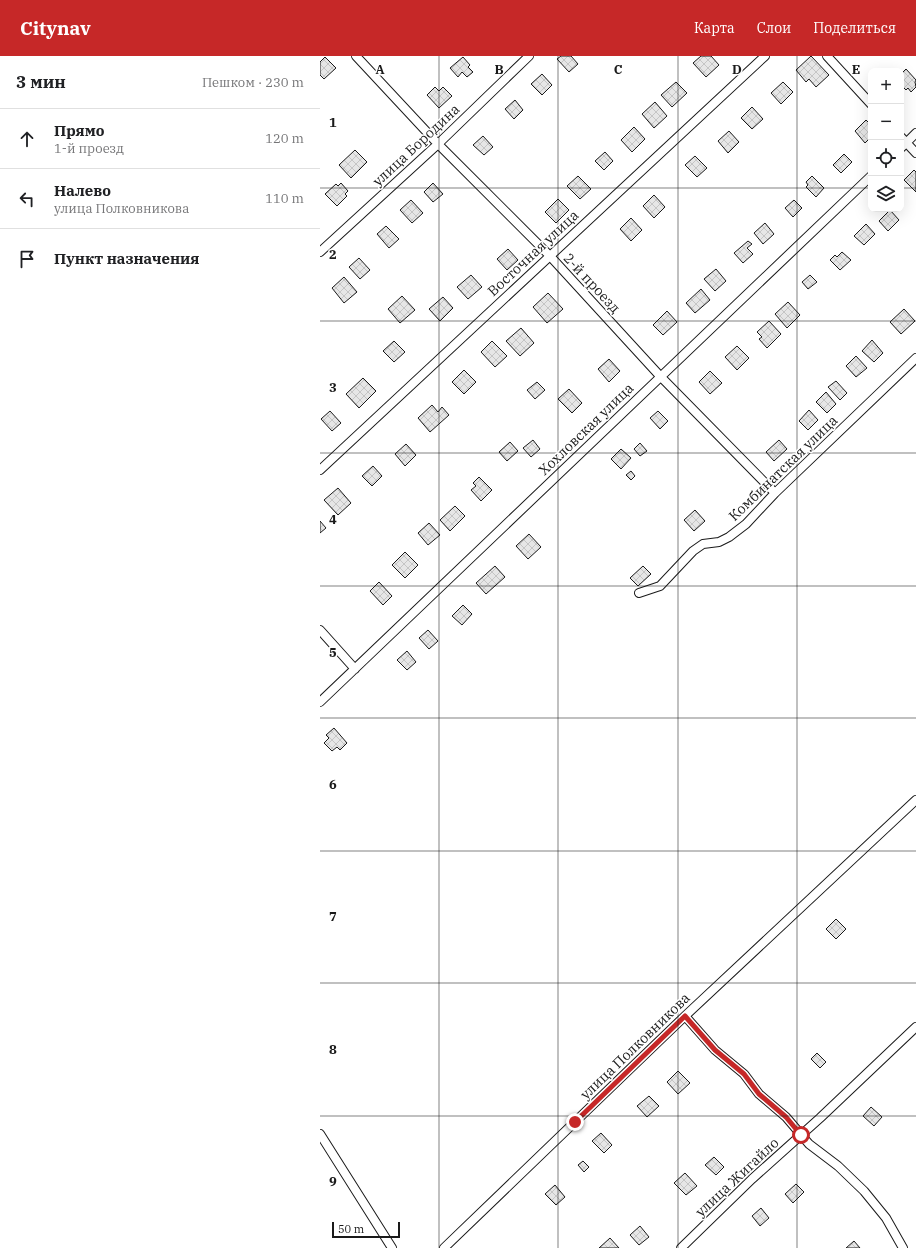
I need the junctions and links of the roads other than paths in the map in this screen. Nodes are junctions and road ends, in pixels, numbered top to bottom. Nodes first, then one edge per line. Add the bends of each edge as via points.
1 (356, 56) edge
2 (529, 56) edge
3 (764, 56) edge
4 (827, 56) edge
5 (868, 101) edge
6 (916, 133) edge
7 (904, 141) edge
8 (904, 143) edge
9 (438, 144) junction
10 (916, 153) edge
11 (868, 179) edge
12 (320, 252) edge
13 (550, 256) junction
14 (916, 358) edge
15 (660, 376) junction
16 (320, 470) edge
17 (775, 493) junction
18 (639, 592) dead end
19 (320, 630) edge
20 (355, 669) junction
21 (320, 702) edge
22 (916, 800) edge
23 (685, 1016) junction
24 (916, 1027) edge
25 (320, 1134) edge
26 (801, 1135) junction
27 (392, 1248) edge
28 (444, 1248) edge
29 (680, 1248) edge
30 (903, 1248) edge

1 - 9 street, 2-й проезд
2 - 9 street, улица Бородина
3 - 13 street, Восточная улица
4 - 5 street
6 - 7 street
8 - 10 street
9 - 12 street, улица Бородина
9 - 13 street, 2-й проезд
11 - 15 street, Хохловская улица
13 - 15 street, 2-й проезд
13 - 16 street, Восточная улица
14 - 17 street, Комбинатская улица
15 - 17 street, 2-й проезд
15 - 20 street, Хохловская улица
17 - 18 street, Комбинатская улица via 746,524 729,537 719,542 703,544 660,586
19 - 20 street
20 - 21 street, Хохловская улица
22 - 23 street, улица Полковникова
23 - 26 street via 715,1050 744,1074 759,1094 786,1117
23 - 28 street, улица Полковникова
24 - 26 street, улица Жигайло
25 - 27 street
26 - 29 street, улица Жигайло
26 - 30 street via 838,1166 876,1204

